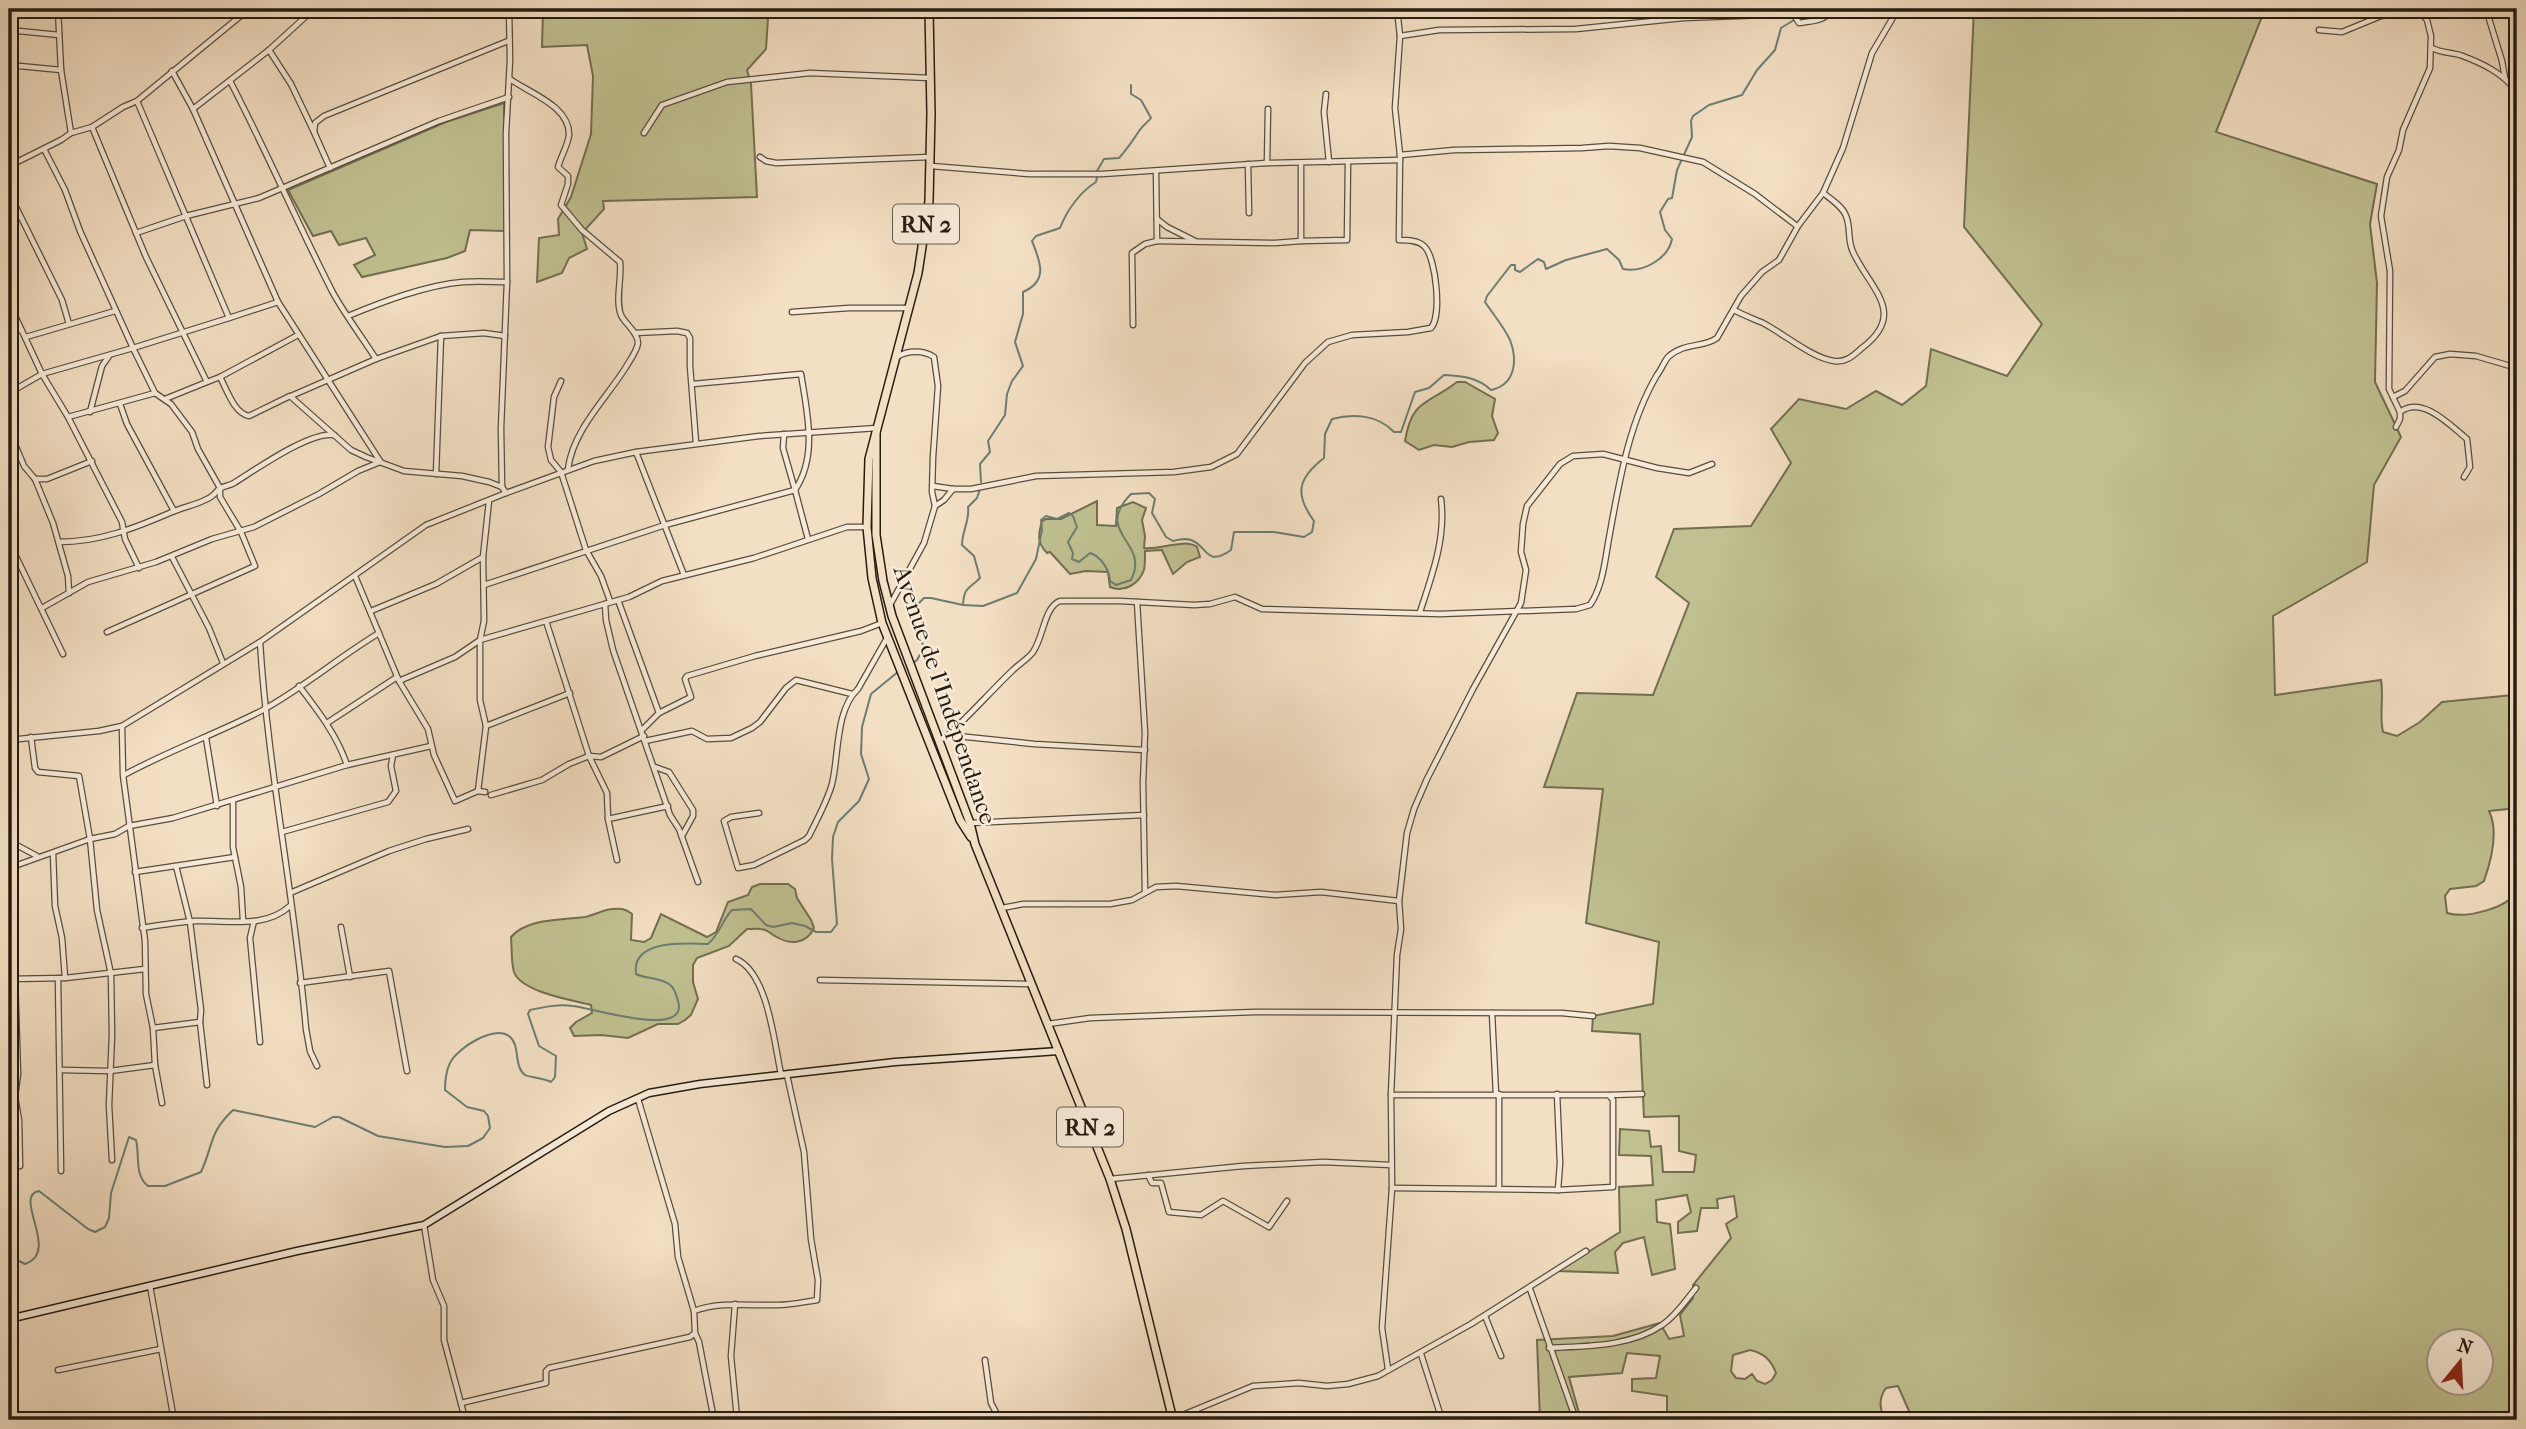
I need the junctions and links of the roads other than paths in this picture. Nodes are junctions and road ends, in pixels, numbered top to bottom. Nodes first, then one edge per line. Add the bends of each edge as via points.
1 (58, 9) edge
2 (249, 9) edge
3 (312, 9) edge
4 (509, 9) edge
5 (929, 9) edge
6 (1397, 9) edge
7 (1835, 9) edge
8 (1898, 9) edge
9 (2408, 9) edge
10 (2418, 9) edge
11 (2486, 9) edge
12 (9, 30) edge
13 (2319, 30) dead end
14 (59, 35) junction
15 (1400, 36) junction
16 (508, 41) junction
17 (2432, 48) junction
18 (269, 50) junction
19 (9, 65) edge
20 (61, 70) junction
21 (172, 71) junction
22 (510, 78) junction
23 (931, 79) junction
24 (2505, 79) junction
25 (230, 81) junction
26 (2517, 92) edge
27 (1326, 94) dead end
28 (509, 97) junction
29 (137, 101) junction
30 (193, 109) junction
31 (1268, 109) dead end
32 (92, 127) junction
33 (314, 132) junction
34 (71, 133) junction
35 (644, 133) dead end
36 (44, 149) junction
37 (760, 157) dead end
38 (1400, 158) junction
39 (930, 162) junction
40 (1329, 162) junction
41 (1348, 162) junction
42 (1267, 163) junction
43 (1248, 164) junction
44 (1301, 164) junction
45 (9, 166) edge
46 (330, 168) junction
47 (1156, 171) junction
48 (283, 187) junction
49 (9, 193) edge
50 (1823, 193) junction
51 (235, 205) junction
52 (1249, 213) dead end
53 (186, 216) junction
54 (1157, 218) junction
55 (1798, 226) junction
56 (136, 233) junction
57 (1301, 241) junction
58 (1157, 242) junction
59 (1199, 243) junction
60 (507, 282) junction
61 (278, 302) junction
62 (9, 303) edge
63 (909, 308) junction
64 (1734, 310) junction
65 (115, 311) junction
66 (792, 312) dead end
67 (348, 316) junction
68 (229, 318) junction
69 (69, 324) junction
70 (1133, 325) dead end
71 (9, 326) edge
72 (23, 330) junction
73 (183, 332) junction
74 (633, 333) junction
75 (298, 335) junction
76 (441, 336) junction
77 (505, 336) junction
78 (26, 337) junction
79 (133, 348) junction
80 (110, 355) junction
81 (895, 358) junction
82 (376, 359) junction
83 (2517, 368) edge
84 (42, 374) junction
85 (220, 377) junction
86 (329, 381) junction
87 (561, 381) dead end
88 (207, 382) junction
89 (693, 384) junction
90 (9, 393) edge
91 (155, 393) junction
92 (290, 396) junction
93 (2393, 397) junction
94 (165, 399) junction
95 (120, 404) junction
96 (90, 412) junction
97 (2400, 412) junction
98 (68, 417) junction
99 (2396, 426) dead end
100 (9, 430) edge
101 (877, 431) junction
102 (809, 433) junction
103 (784, 434) junction
104 (337, 436) junction
105 (696, 443) junction
106 (636, 452) junction
107 (92, 461) junction
108 (1626, 461) junction
109 (381, 462) junction
110 (1712, 464) dead end
111 (568, 469) junction
112 (562, 472) junction
113 (436, 474) junction
114 (2464, 477) dead end
115 (34, 479) junction
116 (933, 486) junction
117 (502, 487) junction
118 (220, 488) junction
119 (953, 489) junction
120 (795, 490) junction
121 (506, 493) junction
122 (1441, 499) dead end
123 (489, 501) junction
124 (935, 506) junction
125 (174, 511) junction
126 (665, 525) junction
127 (867, 527) junction
128 (125, 531) junction
129 (241, 532) junction
130 (808, 539) junction
131 (9, 542) edge
132 (59, 542) junction
133 (586, 550) junction
134 (172, 557) junction
135 (483, 557) junction
136 (139, 568) junction
137 (684, 575) junction
138 (355, 576) junction
139 (484, 585) junction
140 (69, 593) junction
141 (191, 594) junction
142 (618, 600) junction
143 (607, 602) junction
144 (1137, 602) junction
145 (889, 606) junction
146 (42, 608) junction
147 (372, 611) junction
148 (1420, 612) junction
149 (1516, 612) junction
150 (546, 621) junction
151 (882, 623) junction
152 (107, 632) dead end
153 (379, 633) junction
154 (887, 638) junction
155 (481, 640) junction
156 (260, 642) junction
157 (63, 654) dead end
158 (223, 664) junction
159 (398, 679) junction
160 (299, 686) junction
161 (570, 693) junction
162 (852, 694) junction
163 (264, 709) junction
164 (659, 713) junction
165 (327, 723) junction
166 (121, 726) junction
167 (486, 726) junction
168 (948, 735) junction
169 (644, 736) junction
170 (31, 737) junction
171 (206, 738) junction
172 (9, 740) edge
173 (940, 740) junction
174 (431, 746) junction
175 (1145, 750) junction
176 (393, 755) junction
177 (589, 755) junction
178 (348, 765) junction
179 (654, 766) junction
180 (123, 775) junction
181 (275, 786) junction
182 (478, 791) junction
183 (233, 801) junction
184 (217, 806) junction
185 (668, 806) junction
186 (759, 813) dead end
187 (1144, 815) junction
188 (608, 819) junction
189 (970, 823) junction
190 (129, 826) junction
191 (468, 829) dead end
192 (282, 832) junction
193 (682, 837) junction
194 (90, 839) junction
195 (9, 841) edge
196 (975, 844) junction
197 (53, 853) junction
198 (37, 857) junction
199 (235, 857) junction
200 (617, 860) dead end
201 (176, 866) junction
202 (9, 867) edge
203 (135, 872) junction
204 (9, 876) edge
205 (698, 882) dead end
206 (1145, 892) junction
207 (290, 893) junction
208 (9, 900) edge
209 (1399, 901) junction
210 (290, 906) junction
211 (1002, 908) junction
212 (243, 920) junction
213 (254, 921) junction
214 (190, 922) junction
215 (341, 927) dead end
216 (142, 928) junction
217 (736, 959) dead end
218 (145, 969) junction
219 (111, 974) junction
220 (350, 977) junction
221 (58, 978) junction
222 (65, 978) junction
223 (12, 979) edge
224 (820, 980) dead end
225 (300, 984) junction
226 (1030, 984) junction
227 (1396, 1012) junction
228 (1492, 1013) junction
229 (1593, 1016) dead end
230 (12, 1022) edge
231 (200, 1022) junction
232 (1048, 1024) junction
233 (153, 1028) junction
234 (260, 1042) dead end
235 (1059, 1051) junction
236 (155, 1065) junction
237 (317, 1066) dead end
238 (61, 1070) junction
239 (110, 1071) junction
240 (407, 1071) dead end
241 (784, 1074) junction
242 (207, 1086) dead end
243 (1498, 1094) junction
244 (1557, 1094) junction
245 (1642, 1094) dead end
246 (1391, 1095) junction
247 (1609, 1095) junction
248 (15, 1097) junction
249 (638, 1099) junction
250 (9, 1100) edge
251 (162, 1103) dead end
252 (112, 1160) dead end
253 (1391, 1165) junction
254 (20, 1166) dead end
255 (61, 1171) dead end
256 (1148, 1175) junction
257 (1110, 1179) junction
258 (1392, 1188) junction
259 (1499, 1188) junction
260 (1558, 1190) junction
261 (1287, 1201) dead end
262 (424, 1225) junction
263 (1586, 1251) dead end
264 (150, 1286) junction
265 (1696, 1288) dead end
266 (1530, 1289) junction
267 (735, 1304) junction
268 (694, 1311) junction
269 (1485, 1316) junction
270 (9, 1320) edge
271 (695, 1333) junction
272 (1549, 1348) junction
273 (161, 1349) junction
274 (1421, 1354) junction
275 (1501, 1356) dead end
276 (985, 1360) dead end
277 (1388, 1368) junction
278 (58, 1370) dead end
279 (461, 1403) junction
280 (737, 1418) dead end
281 (174, 1420) edge
282 (462, 1420) edge
283 (714, 1420) edge
284 (1000, 1420) edge
285 (1173, 1420) edge
286 (1442, 1420) edge
287 (1576, 1420) edge

1 - 14 street
2 - 21 street
3 - 18 street
4 - 16 street
5 - 23 main road, Avenue de l'Indépendance / RN 2
6 - 15 street
7 - 15 street via 1821,21 1799,23 1796,16 1779,10 1765,15 1576,29 1439,30
8 - 50 street via 1872,52 1843,148
9 - 13 street via 2342,32
10 - 17 street via 2427,20
11 - 24 street
12 - 14 street
14 - 20 street
15 - 38 street via 1395,107
16 - 22 street
16 - 33 street via 324,116 316,122
17 - 24 street via 2480,63
17 - 93 street via 2430,68 2387,177 2381,216 2390,271 2388,366
18 - 25 street
18 - 33 street
19 - 20 street
20 - 34 street
21 - 29 street
21 - 30 street
22 - 28 street
22 - 74 street via 546,100 568,125 569,137 558,167 568,176 561,205 620,262 619,308
23 - 35 street via 810,73 727,82 662,105
23 - 39 main road, Avenue de l'Indépendance / RN 2
24 - 26 street
25 - 30 street
25 - 48 street
27 - 40 street
28 - 46 street via 439,121
28 - 60 street
29 - 32 street
29 - 53 street
30 - 51 street
31 - 42 street
32 - 34 street
32 - 56 street
33 - 46 street
34 - 36 street
36 - 45 street
36 - 65 street
37 - 39 street via 776,163
38 - 41 street
38 - 55 street via 1454,150 1640,148 1703,162
38 - 119 street via 1399,240 1418,242 1430,258 1437,296 1437,316 1431,328 1352,335 1328,342 1305,363 1237,454 1211,467 1036,476
39 - 47 street via 1029,174
39 - 63 main road, Avenue de l'Indépendance / RN 2 via 923,244
40 - 41 street
40 - 44 street
41 - 57 street via 1347,240
42 - 43 street
42 - 44 street
43 - 47 street
43 - 52 street
44 - 57 street
46 - 48 street
47 - 54 street
48 - 51 street
48 - 67 street via 303,236
49 - 69 street via 62,300
50 - 55 street
50 - 64 street via 1847,216 1849,242 1879,291 1885,313 1873,340 1847,360 1835,361
51 - 53 street
51 - 61 street
53 - 56 street
53 - 68 street
54 - 58 street
54 - 59 street
55 - 64 street via 1779,260 1753,282
56 - 73 street
57 - 59 street
58 - 59 street
58 - 70 street via 1132,253
60 - 67 street via 433,287
60 - 77 street
61 - 68 street
61 - 75 street
62 - 72 street
63 - 66 street
63 - 81 main road, Avenue de l'Indépendance / RN 2
64 - 108 street via 1713,342 1687,346 1667,358 1638,414
65 - 69 street
65 - 79 street
67 - 82 street
68 - 73 street
69 - 78 street
71 - 72 street
72 - 78 street
73 - 79 street
73 - 88 street
74 - 89 street via 687,333
74 - 111 street via 636,351 575,443
75 - 85 street
75 - 86 street
76 - 77 street
76 - 82 street
76 - 113 street
77 - 117 street
78 - 84 street
79 - 80 street
79 - 91 street
80 - 84 street
80 - 96 street via 102,366
81 - 101 main road, Avenue de l'Indépendance / RN 2
81 - 116 street via 922,352 934,357 938,386
82 - 86 street
83 - 93 street via 2476,356 2435,357 2405,391
84 - 90 street
84 - 98 street
85 - 88 street
85 - 92 street via 243,415
86 - 92 street
86 - 109 street
87 - 112 street via 552,408 548,447 551,460
88 - 94 street
89 - 102 street via 801,374
89 - 105 street
91 - 94 street
91 - 95 street
92 - 104 street
93 - 97 street
94 - 118 street via 191,432
95 - 96 street
95 - 125 street
96 - 98 street
97 - 99 street
97 - 114 street via 2423,407 2467,439 2470,467
98 - 107 street
100 - 115 street
101 - 102 street
101 - 127 main road, Avenue de l'Indépendance / RN 2 via 869,459
101 - 145 main road, Avenue de l'Indépendance / RN 2 via 876,536
102 - 103 street
102 - 120 street via 806,465
103 - 105 street
103 - 120 street via 783,448
104 - 109 street via 351,450
104 - 118 street via 321,436
105 - 106 street
106 - 111 street
106 - 126 street
107 - 115 street via 47,479
107 - 128 street
108 - 110 street via 1689,473
108 - 149 street via 1600,582 1590,605
108 - 149 street via 1603,454 1573,456 1560,464 1534,495 1523,524 1525,586
109 - 113 street via 404,471
109 - 129 street
111 - 112 street
112 - 121 street
112 - 133 street
113 - 117 street
115 - 132 street
116 - 119 street
116 - 124 street
117 - 121 street
118 - 125 street via 208,499
118 - 129 street via 220,497
119 - 124 street
120 - 126 street
120 - 130 street
121 - 123 street
122 - 148 street via 1442,536
123 - 135 street
123 - 138 street via 426,525
124 - 145 street via 924,543
125 - 128 street
126 - 133 street
126 - 137 street
127 - 130 street via 847,527
127 - 151 main road, Avenue de l'Indépendance / RN 2
128 - 132 street via 83,542
128 - 136 street
129 - 134 street
129 - 141 street via 255,566
130 - 137 street
131 - 146 street
132 - 140 street
133 - 139 street
133 - 143 street via 601,576
134 - 136 street
134 - 141 street
135 - 139 street
135 - 147 street via 436,584
136 - 140 street via 88,582
137 - 142 street
138 - 147 street
138 - 156 street
139 - 155 street
140 - 146 street
141 - 152 street
141 - 158 street
142 - 143 street
142 - 164 street
143 - 150 street
143 - 169 street via 613,650
144 - 148 street via 1194,605 1236,597 1262,609
144 - 168 street via 1052,604 1030,656
144 - 175 street
145 - 173 main road, Avenue de l'Indépendance / RN 2
146 - 157 street
147 - 153 street
148 - 149 street
149 - 209 street via 1414,809
150 - 155 street
150 - 161 street
151 - 154 main road, Avenue de l'Indépendance / RN 2
151 - 164 street via 687,676 684,679 691,697
153 - 159 street
153 - 160 street
154 - 162 street
154 - 196 main road, Avenue de l'Indépendance / RN 2 via 960,820
155 - 159 street via 455,657
155 - 167 street via 480,700
156 - 158 street
156 - 163 street
158 - 166 street
159 - 165 street
159 - 174 street via 428,729
160 - 163 street
160 - 165 street
161 - 167 street
161 - 177 street
162 - 169 street via 796,680 760,722 731,738 706,739 692,731
162 - 186 street via 839,732 831,785 809,836 754,865 738,868 724,821
163 - 171 street
163 - 181 street
164 - 169 street
165 - 178 street
166 - 170 street
166 - 180 street
167 - 182 street
168 - 173 street
168 - 175 street
169 - 177 street via 601,757
169 - 179 street
170 - 172 street
170 - 194 street via 38,772 79,776
171 - 180 street
171 - 184 street
173 - 189 main road, Avenue de l'Indépendance / RN 2
174 - 176 street
174 - 182 street via 455,801
175 - 187 street
176 - 178 street
176 - 192 street via 396,791 388,802
177 - 182 street via 542,780 488,794
177 - 188 street via 607,793
178 - 181 street
179 - 185 street
179 - 193 street via 669,772 693,810
180 - 190 street
181 - 183 street
181 - 192 street
183 - 184 street
183 - 199 street
184 - 190 street
185 - 188 street
185 - 193 street
187 - 189 street
187 - 206 street
188 - 200 street
189 - 196 main road, Avenue de l'Indépendance / RN 2
190 - 194 street
190 - 203 street
191 - 207 street via 389,851
192 - 207 street
193 - 205 street
194 - 197 street
194 - 219 street via 97,910
195 - 198 street
196 - 211 main road, Avenue de l'Indépendance / RN 2
197 - 198 street
197 - 222 street
198 - 202 street
199 - 201 street
199 - 212 street
201 - 203 street
201 - 214 street
202 - 204 street
203 - 216 street
206 - 209 street via 1176,886 1275,895 1321,892
206 - 211 street via 1110,904
207 - 210 street
208 - 223 street
209 - 227 street
210 - 213 street via 275,917
210 - 225 street
211 - 226 main road, Avenue de l'Indépendance / RN 2
212 - 213 street
212 - 214 street
213 - 234 street via 249,935
214 - 216 street
214 - 231 street
215 - 220 street
216 - 218 street
217 - 241 street via 761,986
218 - 219 street
218 - 233 street
219 - 222 street
219 - 239 street
220 - 225 street
220 - 240 street via 389,971
221 - 222 street
221 - 223 street
221 - 238 street
223 - 230 street
224 - 226 street
225 - 237 street via 310,1051
226 - 232 main road, Avenue de l'Indépendance / RN 2
227 - 228 street
227 - 232 street via 1159,1015
227 - 246 street
228 - 229 street
228 - 243 street
230 - 248 street via 18,1074
231 - 233 street
231 - 242 street
232 - 235 main road, Avenue de l'Indépendance / RN 2
233 - 236 street
235 - 241 street
235 - 257 main road, Avenue de l'Indépendance / RN 2
236 - 239 street
236 - 251 street
238 - 239 street
238 - 255 street
239 - 252 street
241 - 249 street via 700,1084
241 - 267 street via 804,1153 817,1300 780,1306
243 - 244 street
243 - 246 street
243 - 259 street
244 - 247 street
244 - 260 street
245 - 247 street
246 - 253 street
247 - 260 street via 1614,1104 1613,1186
248 - 250 street
248 - 254 street
249 - 262 street via 608,1111
249 - 268 street via 676,1224 678,1257
253 - 256 street via 1310,1162
253 - 258 street
256 - 257 street
256 - 261 street via 1152,1183 1161,1183 1169,1212 1201,1215 1223,1201 1269,1227
257 - 285 main road, Avenue de l'Indépendance / RN 2
258 - 259 street
258 - 277 street via 1382,1328
259 - 260 street
262 - 264 street
262 - 279 street via 433,1280 443,1303 444,1340
263 - 266 street
264 - 270 street
264 - 273 street
265 - 272 street via 1662,1325 1630,1340
266 - 269 street
266 - 272 street
267 - 268 street
267 - 280 street via 731,1356
268 - 271 street
269 - 274 street
269 - 275 street
271 - 279 street via 549,1368 547,1383
271 - 283 street
272 - 287 street
273 - 278 street
273 - 281 street
274 - 277 street
274 - 286 street
276 - 284 street via 991,1403
277 - 285 street via 1366,1380 1327,1387 1299,1383 1253,1386
279 - 282 street

